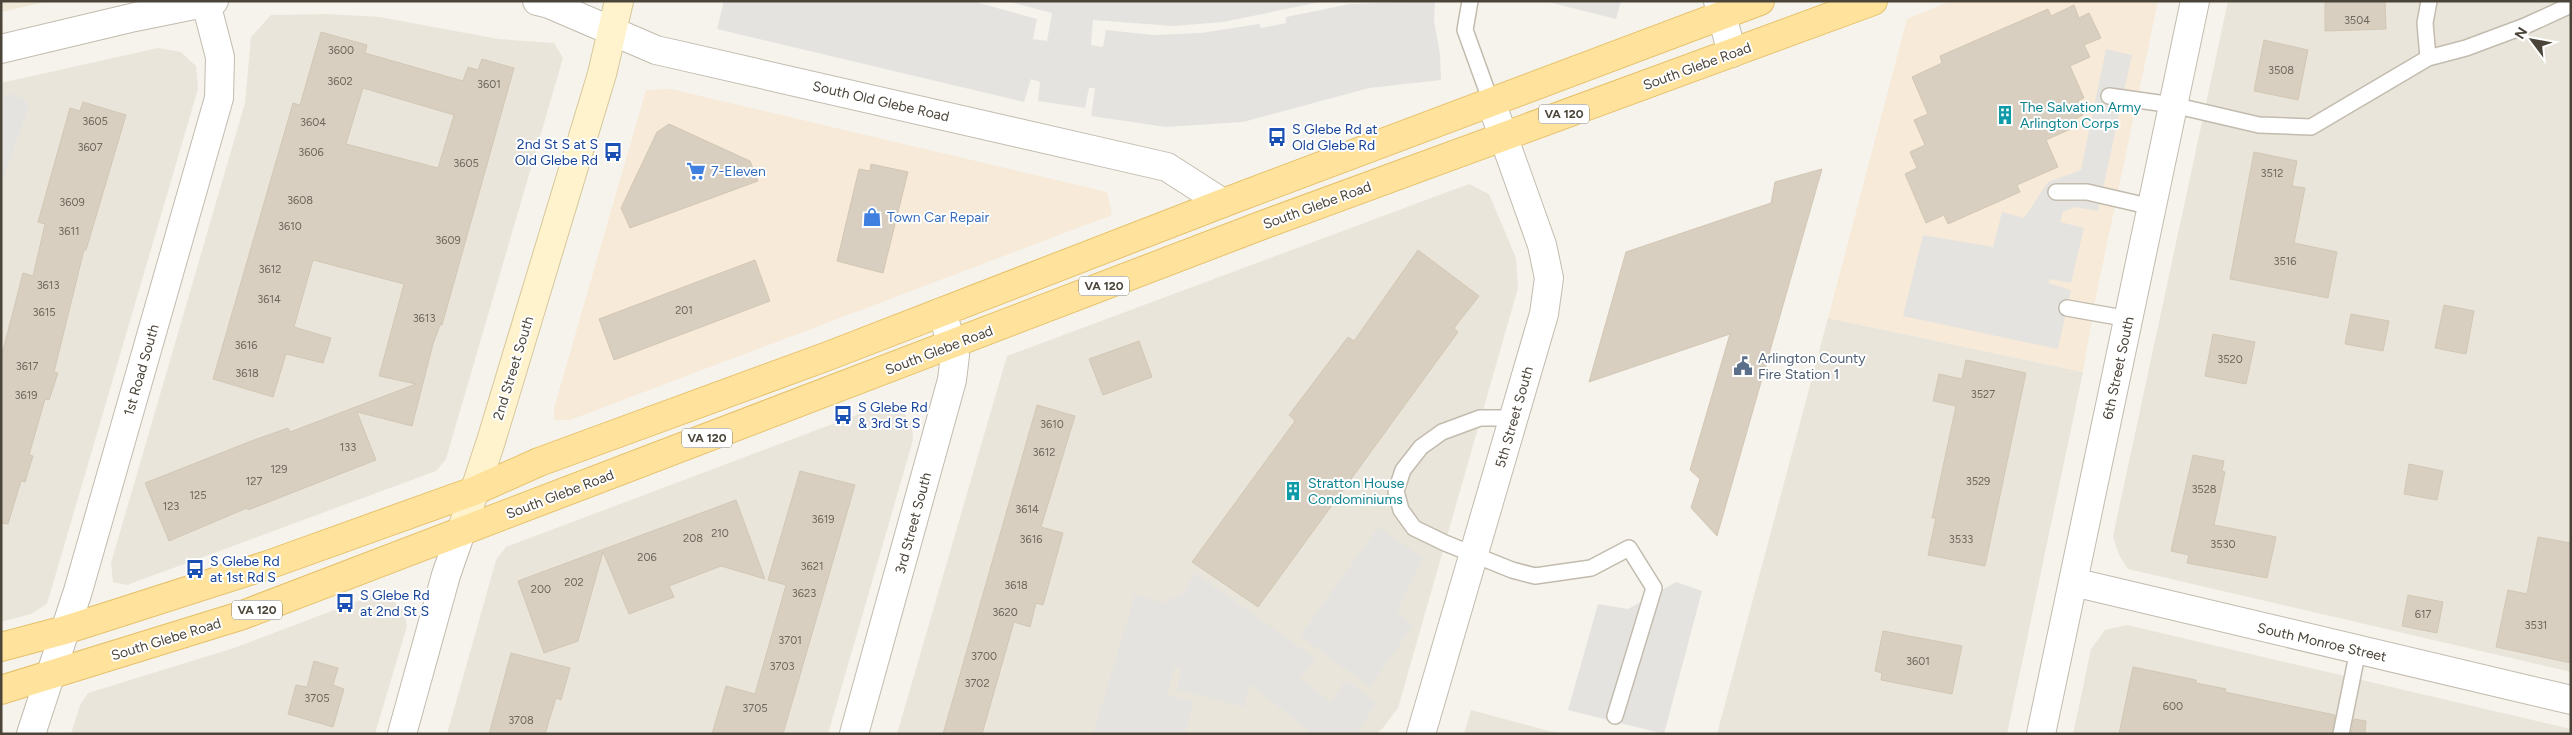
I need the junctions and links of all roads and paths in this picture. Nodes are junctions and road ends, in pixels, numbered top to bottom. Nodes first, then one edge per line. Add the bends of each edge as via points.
1 (537, 1) edge
2 (619, 1) edge
3 (1470, 1) edge
4 (1760, 1) edge
5 (1873, 1) edge
6 (2195, 1) edge
7 (2429, 1) edge
8 (210, 2) edge
9 (2571, 4) edge
10 (1720, 9) edge
11 (612, 32) junction
12 (1, 49) edge
13 (1732, 53) junction
14 (2428, 58) junction
15 (2109, 96) dead end
16 (1491, 102) junction
17 (2173, 105) junction
18 (1504, 136) junction
19 (2056, 192) dead end
20 (1223, 203) junction
21 (2152, 207) junction
22 (2067, 308) dead end
23 (942, 312) junction
24 (2128, 319) junction
25 (952, 345) junction
26 (1514, 418) junction
27 (474, 491) junction
28 (461, 532) junction
29 (1474, 553) junction
30 (2073, 582) junction
31 (65, 630) junction
32 (1, 647) edge
33 (2358, 650) junction
34 (49, 676) junction
35 (1, 690) edge
36 (2571, 700) edge
37 (1615, 716) dead end
38 (31, 734) edge
39 (402, 734) edge
40 (854, 734) edge
41 (1421, 734) edge
42 (2041, 734) edge
43 (2341, 734) edge

1 - 11 street, South Old Glebe Road
2 - 11 street, 2nd Street South
3 - 16 lane via 1465,30
4 - 10 main road, VA 120
5 - 13 main road, South Glebe Road / VA 120
6 - 17 street, 6th Street South
7 - 14 lane via 2425,23
8 - 12 street
8 - 31 street, 1st Road South via 220,57 219,98
9 - 14 lane via 2525,26
10 - 13 street
10 - 16 main road, VA 120
11 - 20 street, South Old Glebe Road via 656,50 1167,167
11 - 27 street, 2nd Street South via 560,214
13 - 18 main road, South Glebe Road / VA 120
14 - 17 lane via 2311,127 2259,125
15 - 17 lane
16 - 18 street, 5th Street South
16 - 20 main road, VA 120
17 - 21 street, 6th Street South
18 - 25 main road, South Glebe Road / VA 120
18 - 26 street, 5th Street South via 1542,245 1549,278 1544,314
19 - 21 lane via 2087,192
20 - 23 main road, VA 120
21 - 24 street, 6th Street South
22 - 24 lane
23 - 25 street, 3rd Street South
23 - 27 main road, VA 120 via 539,462
24 - 30 street, 6th Street South
25 - 28 main road, South Glebe Road / VA 120
25 - 40 street, 3rd Street South via 955,361 952,380
26 - 29 street, 5th Street South
26 - 29 lane via 1480,418 1442,432 1421,447 1403,470 1396,491 1401,510 1414,528
27 - 28 street, 2nd Street South
27 - 31 main road, VA 120 via 268,565
28 - 34 main road, South Glebe Road / VA 120 via 240,616
28 - 39 street, 2nd Street South
29 - 37 lane via 1512,570 1535,576 1591,568 1629,548 1654,588
29 - 41 street, 5th Street South
30 - 33 street, South Monroe Street
30 - 42 street, 6th Street South
31 - 32 main road, VA 120
31 - 34 street, 1st Road South
33 - 36 street, South Monroe Street
33 - 43 lane
34 - 35 main road, South Glebe Road / VA 120
34 - 38 street, 1st Road South

